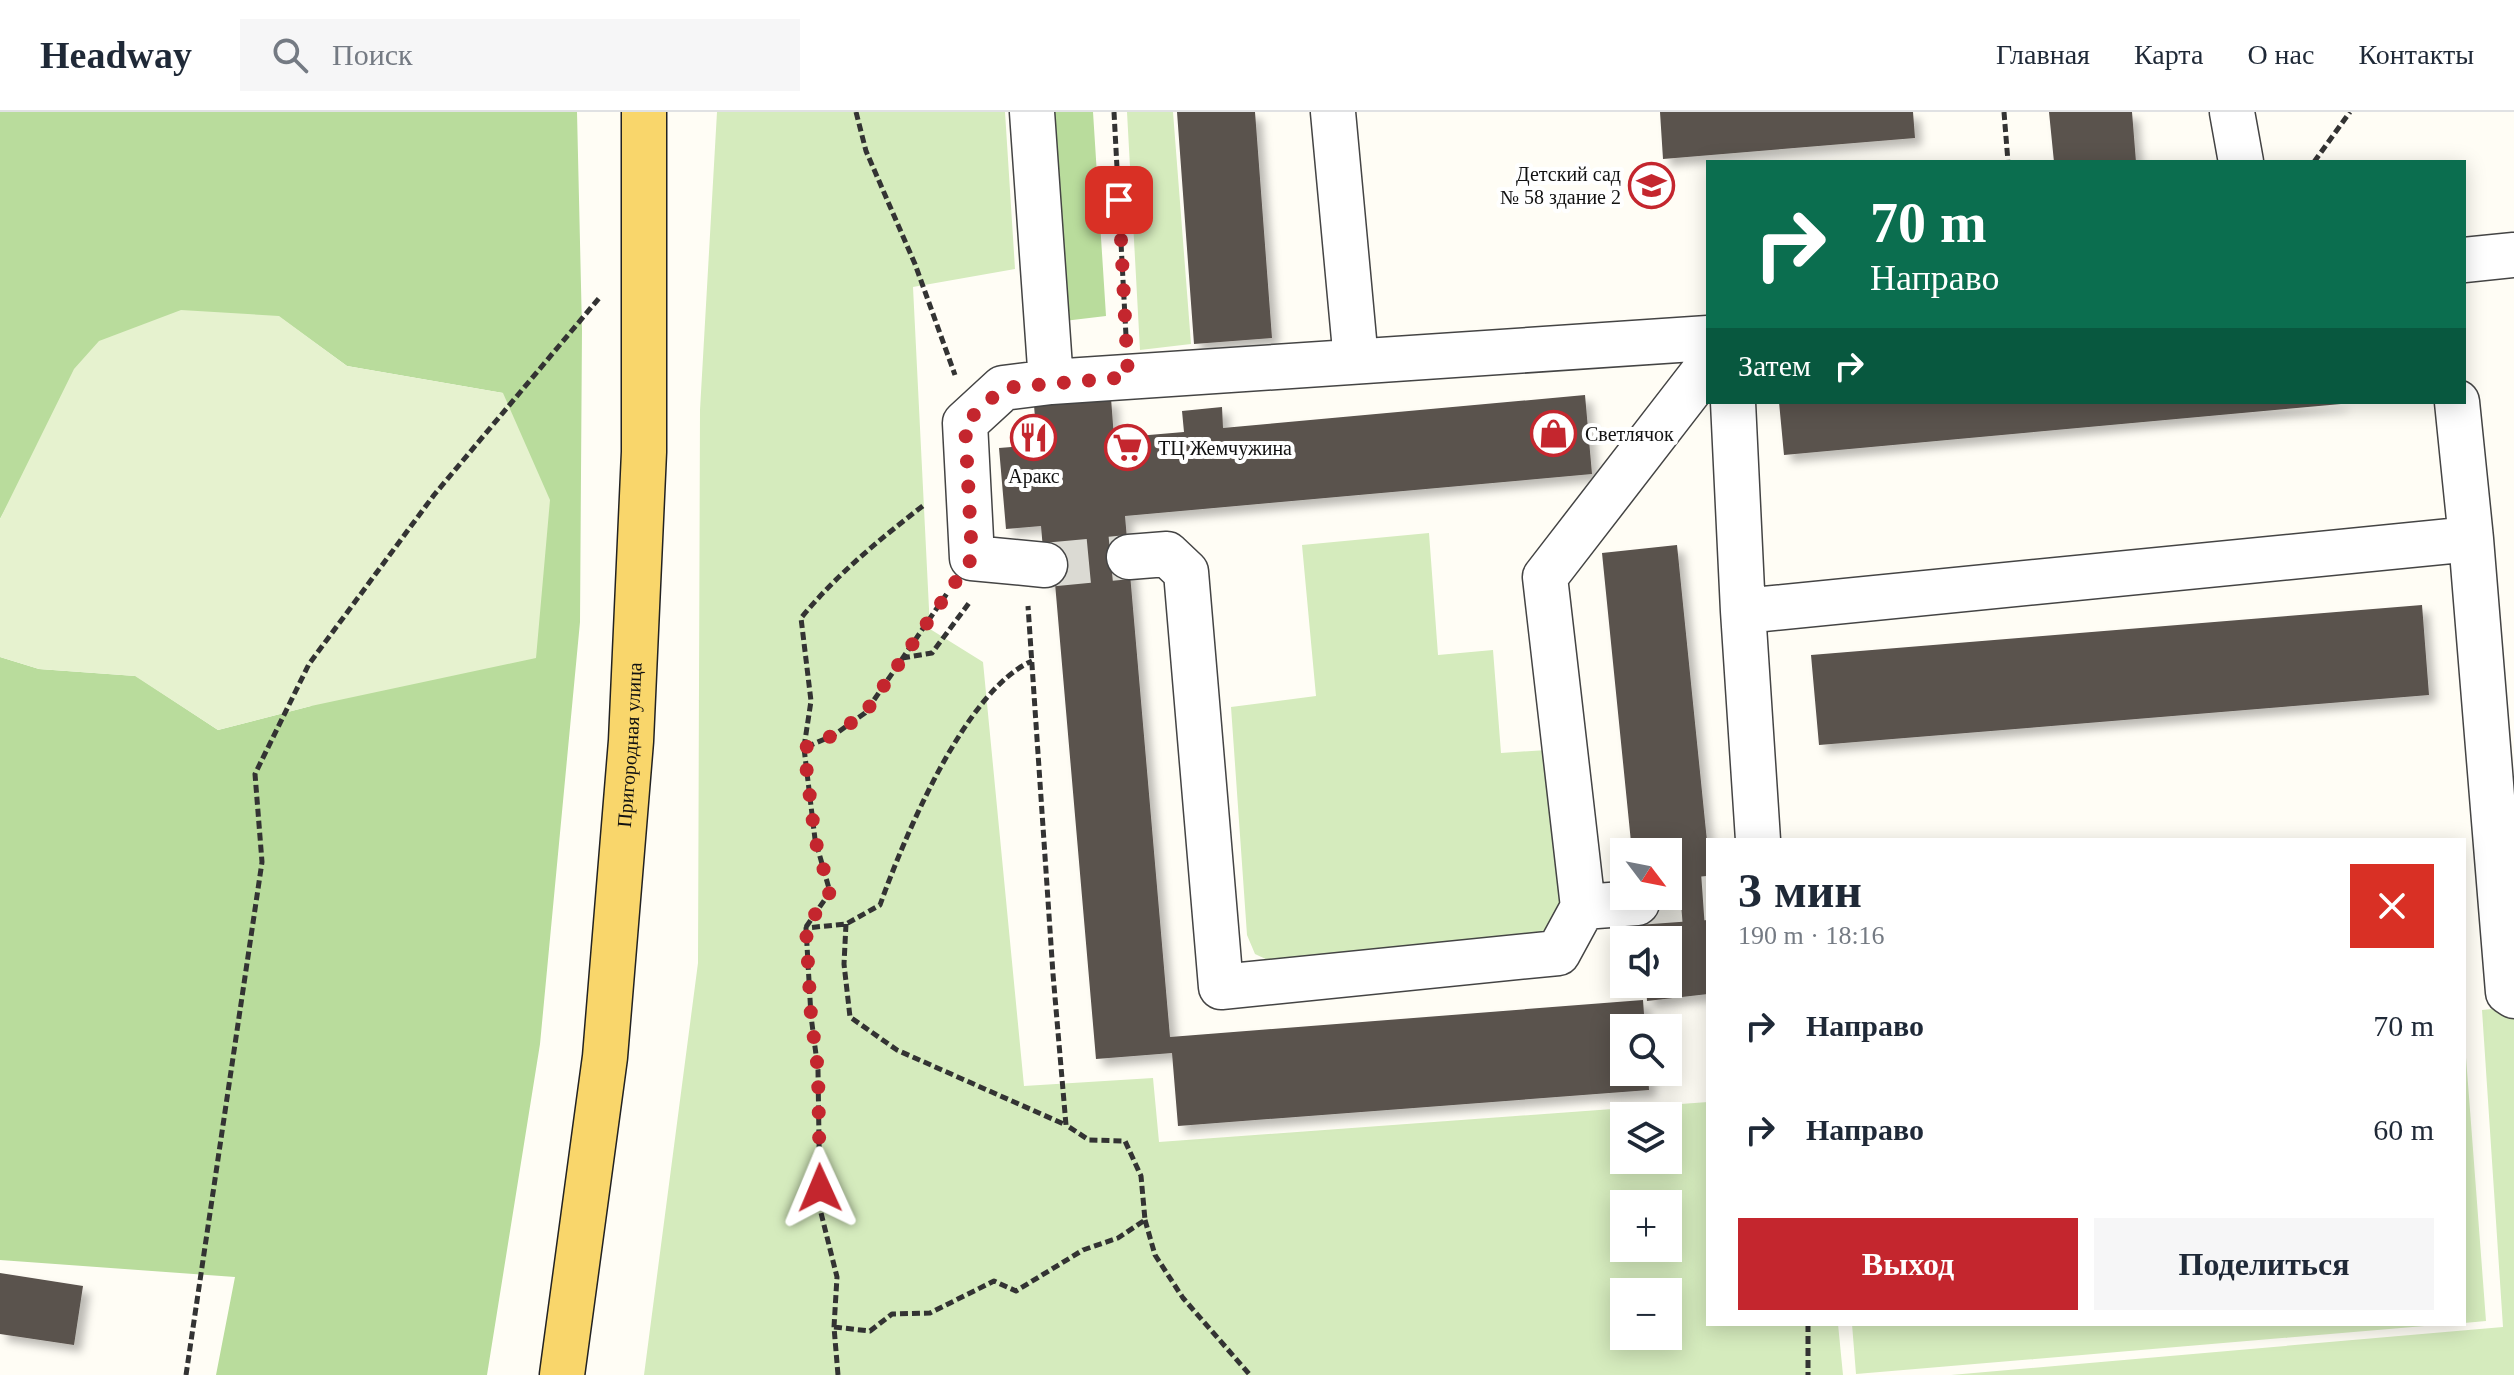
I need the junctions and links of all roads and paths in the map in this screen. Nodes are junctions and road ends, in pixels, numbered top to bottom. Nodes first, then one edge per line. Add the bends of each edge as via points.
1 (644, 112) edge
2 (856, 112) edge
3 (1032, 112) edge
4 (1114, 112) edge
5 (1333, 112) edge
6 (2004, 112) edge
7 (2232, 112) edge
8 (2350, 112) edge
9 (2008, 160) edge
10 (2241, 160) edge
11 (2315, 160) edge
12 (2514, 255) edge
13 (2466, 260) edge
14 (600, 297) dead end
15 (1706, 338) edge
16 (1356, 361) junction
17 (1706, 369) edge
18 (1128, 377) junction
19 (1051, 382) junction
20 (1733, 404) edge
21 (2457, 404) edge
22 (965, 423) junction
23 (968, 471) junction
24 (2471, 539) junction
25 (1129, 557) tunnel mouth
26 (984, 560) junction
27 (1045, 565) tunnel mouth
28 (1743, 611) junction
29 (902, 658) junction
30 (1032, 661) junction
31 (804, 748) junction
32 (1758, 838) edge
33 (2479, 855) edge
34 (1610, 905) edge
35 (1583, 907) junction
36 (846, 924) junction
37 (806, 928) junction
38 (2514, 996) edge
39 (1066, 1125) junction
40 (1145, 1220) junction
41 (1808, 1326) edge
42 (834, 1327) junction
43 (186, 1375) edge
44 (562, 1375) edge
45 (838, 1375) edge
46 (1250, 1375) edge
47 (1808, 1375) edge

1 - 44 main road, Пригородная улица via 644,452 631,741 605,1057
2 - 22 path via 866,151 952,361
3 - 19 lane
4 - 18 path
5 - 16 lane
6 - 9 path
7 - 10 lane
8 - 11 path
12 - 13 lane
14 - 43 path via 434,495 309,664 255,774 262,862
15 - 16 lane
16 - 18 lane
17 - 35 lane via 1545,577
18 - 19 lane
19 - 22 lane via 1003,388
20 - 28 lane
21 - 24 lane
22 - 23 lane
23 - 26 lane
23 - 31 path via 876,542 801,618 811,701
24 - 28 lane
24 - 33 lane
25 - 35 lane via 1167,554 1186,572 1221,987 1558,953
26 - 27 lane
26 - 29 path
26 - 29 path via 932,653
26 - 30 path via 1027,592
28 - 32 lane
29 - 31 path via 865,713
30 - 36 path via 995,688 947,753 880,905
30 - 39 path
31 - 37 path via 815,839 830,892
33 - 38 lane via 2508,992
34 - 35 lane
36 - 37 path
36 - 39 path via 850,1017 897,1050
37 - 42 path via 818,1070 820,1209 837,1277
39 - 40 path via 1089,1140 1125,1141 1141,1176
40 - 42 path via 1016,1291 994,1281 930,1313 892,1314 870,1331
40 - 46 path via 1155,1255 1183,1298
41 - 47 path
42 - 45 path

